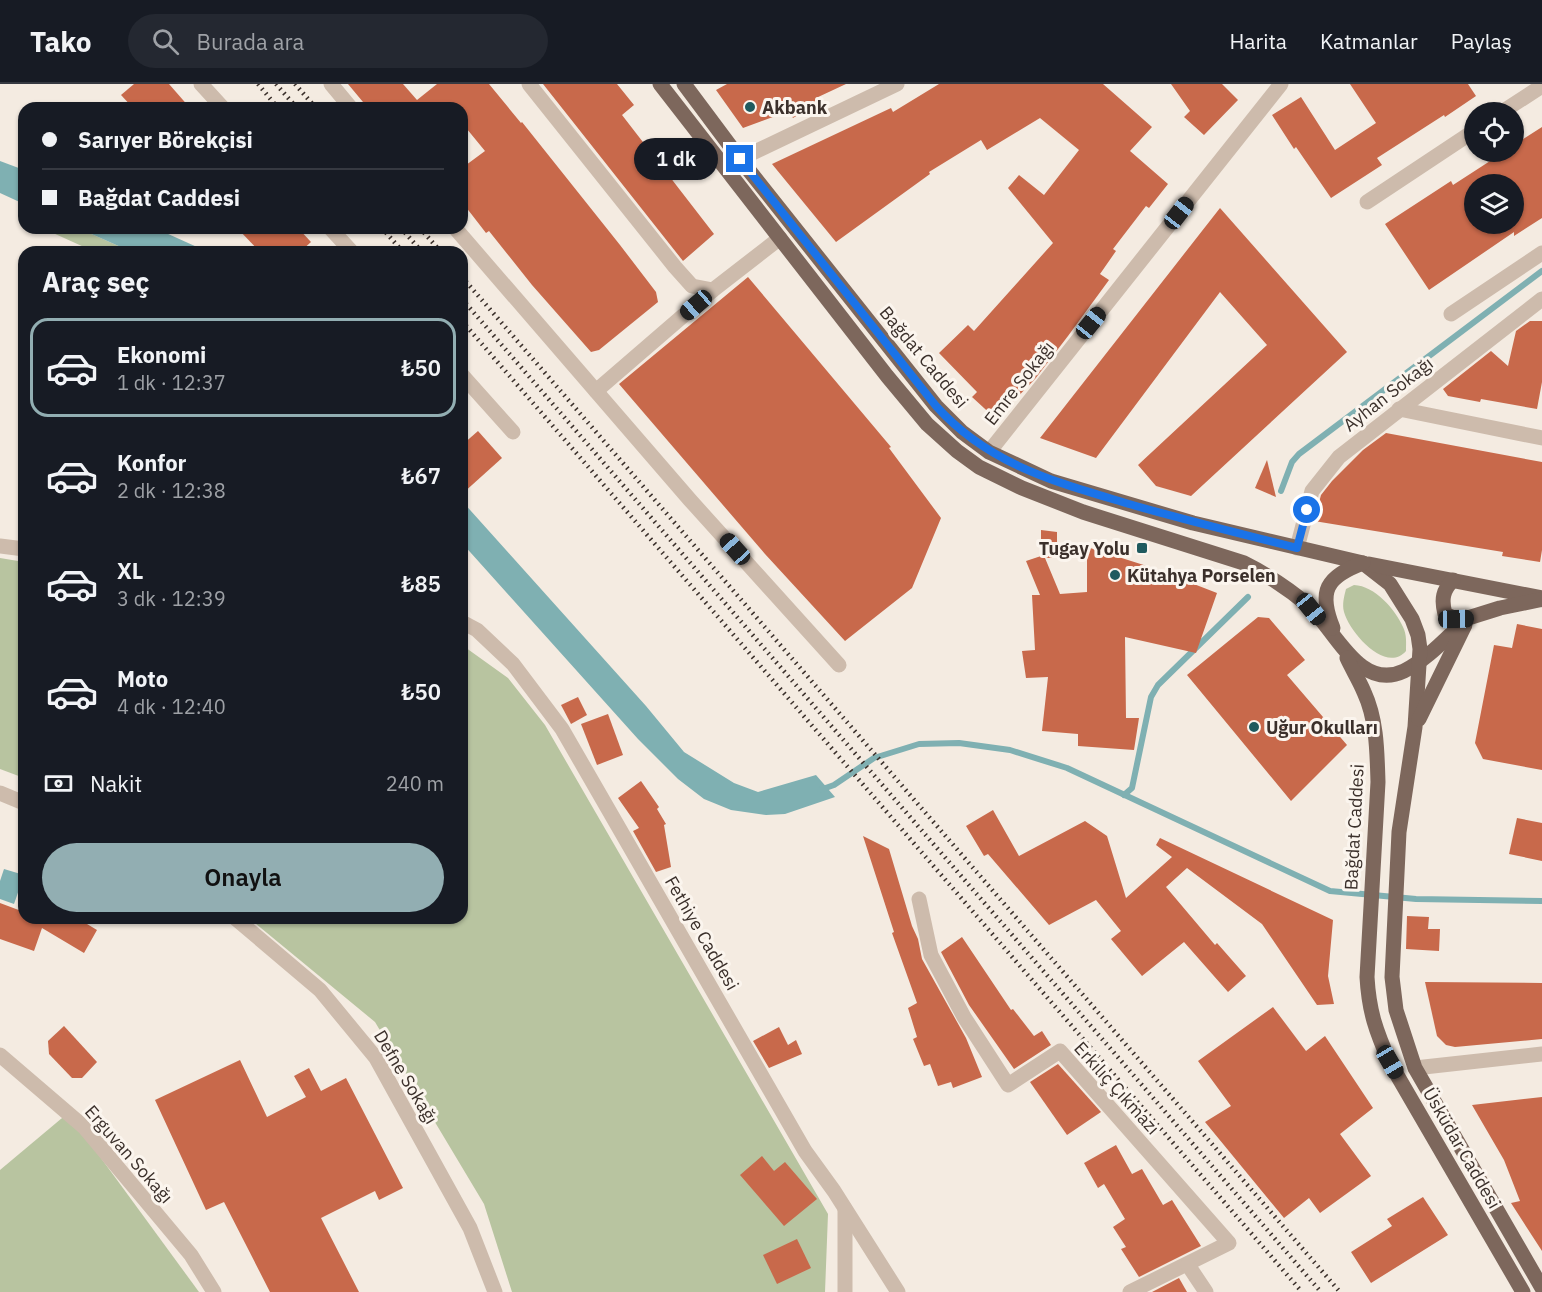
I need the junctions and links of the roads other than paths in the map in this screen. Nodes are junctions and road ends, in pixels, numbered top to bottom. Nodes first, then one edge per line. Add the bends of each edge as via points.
1 (201, 84) edge
2 (331, 84) edge
3 (530, 84) edge
4 (660, 84) edge
5 (684, 84) edge
6 (897, 84) edge
7 (1281, 84) edge
8 (1542, 86) edge
9 (218, 102) edge
10 (346, 102) edge
11 (1517, 102) edge
12 (1464, 138) edge
13 (740, 159) junction
14 (1367, 202) dead end
15 (336, 234) edge
16 (460, 234) edge
17 (780, 238) junction
18 (346, 246) edge
19 (1542, 253) edge
20 (713, 290) junction
21 (1542, 299) edge
22 (1451, 314) dead end
23 (468, 382) edge
24 (596, 391) junction
25 (1399, 409) junction
26 (513, 432) dead end
27 (1542, 438) edge
28 (989, 452) junction
29 (0, 546) edge
30 (18, 548) edge
31 (1297, 548) junction
32 (1363, 563) junction
33 (1453, 580) junction
34 (1542, 598) edge
35 (1468, 618) junction
36 (468, 625) edge
37 (1338, 642) junction
38 (1420, 661) junction
39 (839, 665) dead end
40 (1415, 727) junction
41 (0, 793) edge
42 (18, 800) edge
43 (919, 898) dead end
44 (1370, 913) joint
45 (1395, 916) joint
46 (242, 924) edge
47 (1542, 1054) edge
48 (0, 1055) edge
49 (1415, 1068) junction
50 (845, 1209) junction
51 (1188, 1265) junction
52 (1542, 1288) edge
53 (214, 1292) edge
54 (495, 1292) edge
55 (845, 1292) edge
56 (898, 1292) edge
57 (1130, 1292) edge
58 (1206, 1292) edge
59 (1523, 1292) edge

1 - 9 street
2 - 10 street
3 - 20 street via 675,267 692,286
4 - 17 main road, Bağdat Caddesi
5 - 13 main road, Bağdat Caddesi
6 - 13 street
7 - 28 street, Emre Sokağı
8 - 11 street
12 - 14 street
13 - 28 main road, Bağdat Caddesi via 936,406
15 - 18 street
16 - 24 street
17 - 20 street
17 - 37 main road, Bağdat Caddesi via 927,424 968,459 1022,488 1083,512 1244,563 1266,574 1311,609
19 - 22 street
20 - 24 street
21 - 25 street, Ayhan Sokağı
23 - 26 street
24 - 39 street
25 - 27 street
25 - 31 street, Ayhan Sokağı via 1339,457 1312,491
28 - 31 main road, Bağdat Caddesi via 1051,481
29 - 30 street
31 - 32 main road, Bağdat Caddesi
32 - 33 main road
32 - 37 main road, Bağdat Caddesi via 1347,569 1324,595 1325,610
32 - 38 main road, Bağdat Caddesi via 1390,584 1405,605 1418,635
33 - 34 main road
33 - 35 main road via 1444,591 1445,614 1456,619
34 - 35 main road
35 - 38 main road
35 - 40 main road
36 - 50 street, Fethiye Caddesi via 513,664 562,729 805,1151
37 - 38 main road, Bağdat Caddesi via 1365,669 1380,675 1397,674
37 - 44 main road, Bağdat Caddesi via 1365,694 1374,725 1378,782
38 - 40 main road, Bağdat Caddesi
40 - 45 main road, Bağdat Caddesi via 1400,832
41 - 42 street
43 - 51 street, Erkılıç Çıkmazı via 931,955 964,1017 1008,1085 1060,1051 1229,1244
44 - 59 main road, Üsküdar Caddesi via 1366,977 1375,1031
45 - 49 main road, Üsküdar Caddesi via 1392,992
46 - 54 street, Defne Sokağı via 320,990 376,1058 470,1228
47 - 49 street
48 - 53 street, Erguvan Sokağı via 84,1127 191,1255
49 - 52 main road, Üsküdar Caddesi
50 - 55 street
50 - 56 street, Fethiye Caddesi
51 - 57 street, Erkılıç Çıkmazı
51 - 58 street

